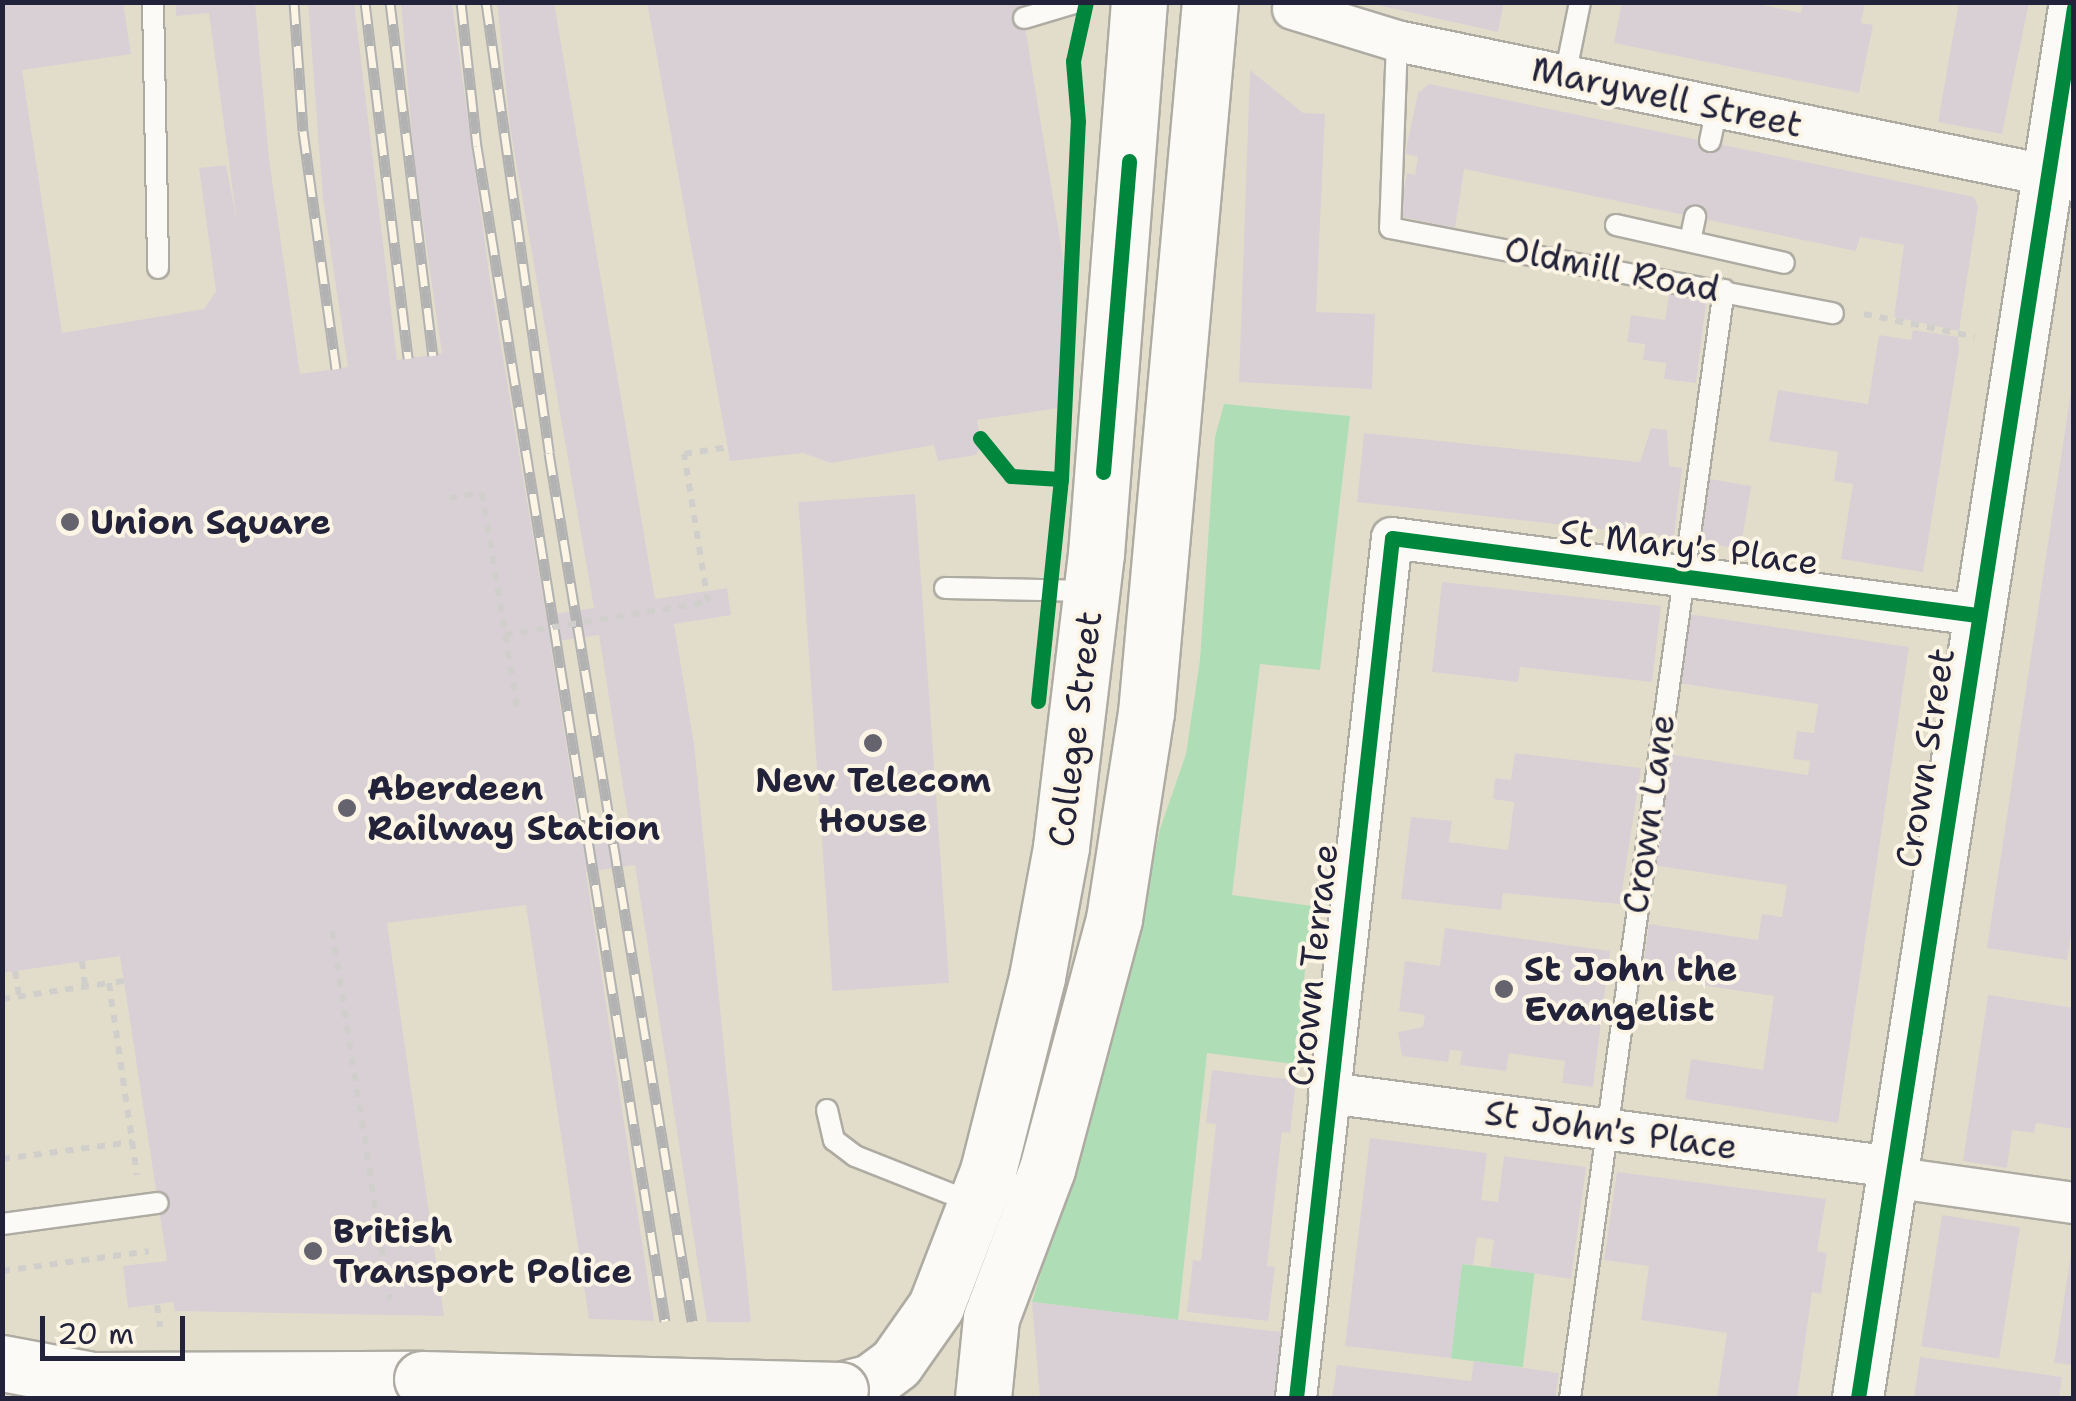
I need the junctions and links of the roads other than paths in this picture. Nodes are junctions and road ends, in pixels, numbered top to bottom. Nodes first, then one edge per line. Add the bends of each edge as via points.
1 (153, 2) edge
2 (1078, 2) edge
3 (1139, 2) edge
4 (1210, 2) edge
5 (1580, 2) edge
6 (2074, 8) edge
7 (1293, 9) dead end
8 (1024, 18) dead end
9 (1397, 40) junction
10 (1565, 76) junction
11 (2058, 178) edge
12 (1695, 218) dead end
13 (1616, 225) dead end
14 (1690, 241) junction
15 (1784, 263) dead end
16 (158, 268) dead end
17 (1724, 290) junction
18 (1834, 313) road end
19 (1392, 538) joint
20 (1680, 576) junction
21 (945, 588) dead end
22 (1092, 592) junction
23 (1977, 615) junction
24 (1329, 1093) junction
25 (827, 1110) dead end
26 (1607, 1129) junction
27 (1892, 1172) junction
28 (158, 1202) dead end
29 (976, 1204) junction
30 (2074, 1204) edge
31 (2, 1224) edge
32 (2, 1363) edge
33 (848, 1394) edge
34 (983, 1398) edge
35 (1296, 1398) edge
36 (1570, 1398) edge
37 (1858, 1398) edge

1 - 16 lane
2 - 8 lane
3 - 22 main road, College Street
4 - 34 main road, College Street via 1146,713 1114,919 1047,1169 991,1318
5 - 10 lane
6 - 11 street, Crown Street
7 - 9 street, Marywell Street
9 - 10 street, Marywell Street
9 - 17 lane, Oldmill Road via 1390,228
10 - 11 street, Marywell Street via 1714,124
11 - 23 street, Crown Street via 2017,345
12 - 14 lane
13 - 14 lane
14 - 15 lane
17 - 18 lane, Oldmill Road
17 - 20 lane, Crown Lane
19 - 20 street, St Mary's Place
19 - 24 street, Crown Terrace
20 - 23 street, St Mary's Place
20 - 26 lane, Crown Lane
21 - 22 lane
22 - 29 main road, College Street via 1061,846 1037,977
23 - 27 street, Crown Street
24 - 26 street, St John's Place
24 - 35 street, Crown Terrace
25 - 29 lane via 834,1140 854,1156
26 - 27 street, St John's Place
26 - 36 lane, Crown Lane
27 - 30 street, St John's Place
27 - 37 street, Crown Street
28 - 31 lane
29 - 33 main road, College Street via 936,1306 913,1342 872,1382
32 - 33 main road, bridge via 92,1380 422,1379

